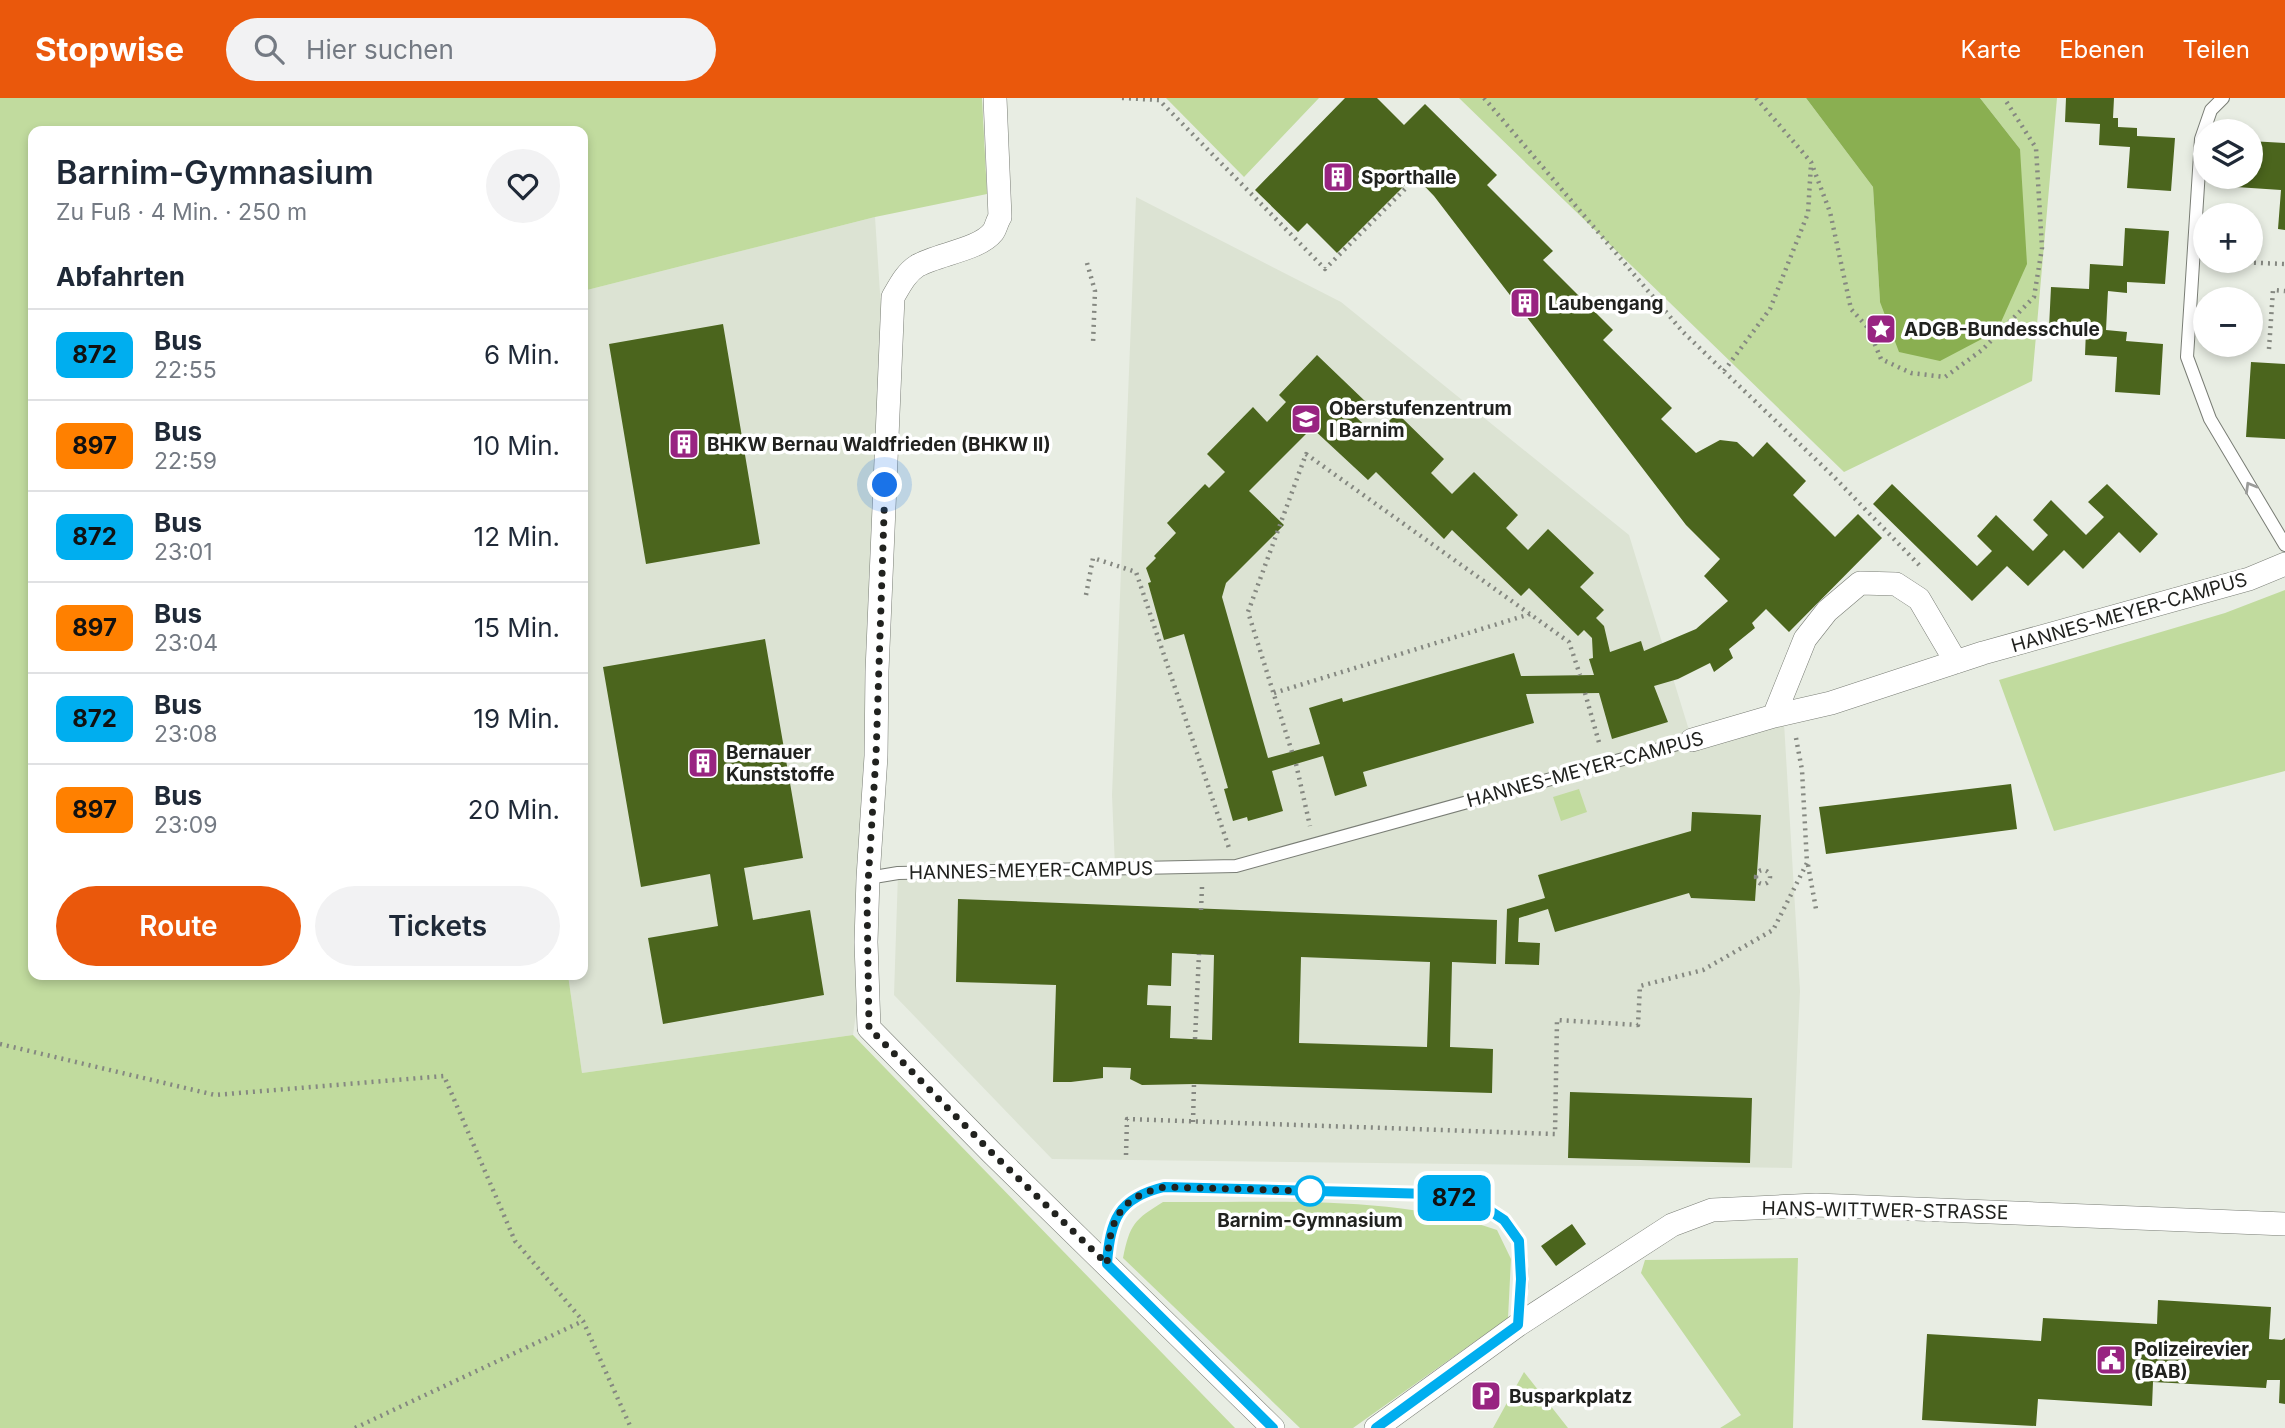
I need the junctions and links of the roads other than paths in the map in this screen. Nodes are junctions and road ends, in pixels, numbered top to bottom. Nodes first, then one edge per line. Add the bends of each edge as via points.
1 (995, 98) edge
2 (2223, 98) edge
3 (2285, 545) edge
4 (2285, 564) edge
5 (1956, 662) junction
6 (1782, 714) junction
7 (1692, 740) joint
8 (868, 877) junction
9 (2285, 1223) edge
10 (1107, 1264) junction
11 (1518, 1325) junction
12 (1273, 1428) edge
13 (1376, 1428) edge

1 - 8 street via 999,217 992,233 979,243 916,267 893,297
3 -> 2 lane via 2210,419 2187,357 2201,139 2211,110
4 - 5 street, HANNES-MEYER-CAMPUS via 2249,579
5 - 6 street, HANNES-MEYER-CAMPUS
5 - 6 street via 1919,599 1896,583 1860,583 1827,611 1805,639
6 - 7 street, HANNES-MEYER-CAMPUS
7 - 8 lane, HANNES-MEYER-CAMPUS via 1236,866
8 - 10 street via 869,1028
9 - 11 street, HANS-WITTWER-STRASSE via 1815,1205 1712,1210 1672,1225
10 - 11 lane via 1109,1237 1127,1203 1143,1192 1164,1187 1431,1194 1478,1203 1504,1220 1519,1241
10 - 12 street
11 - 13 street, HANS-WITTWER-STRASSE

